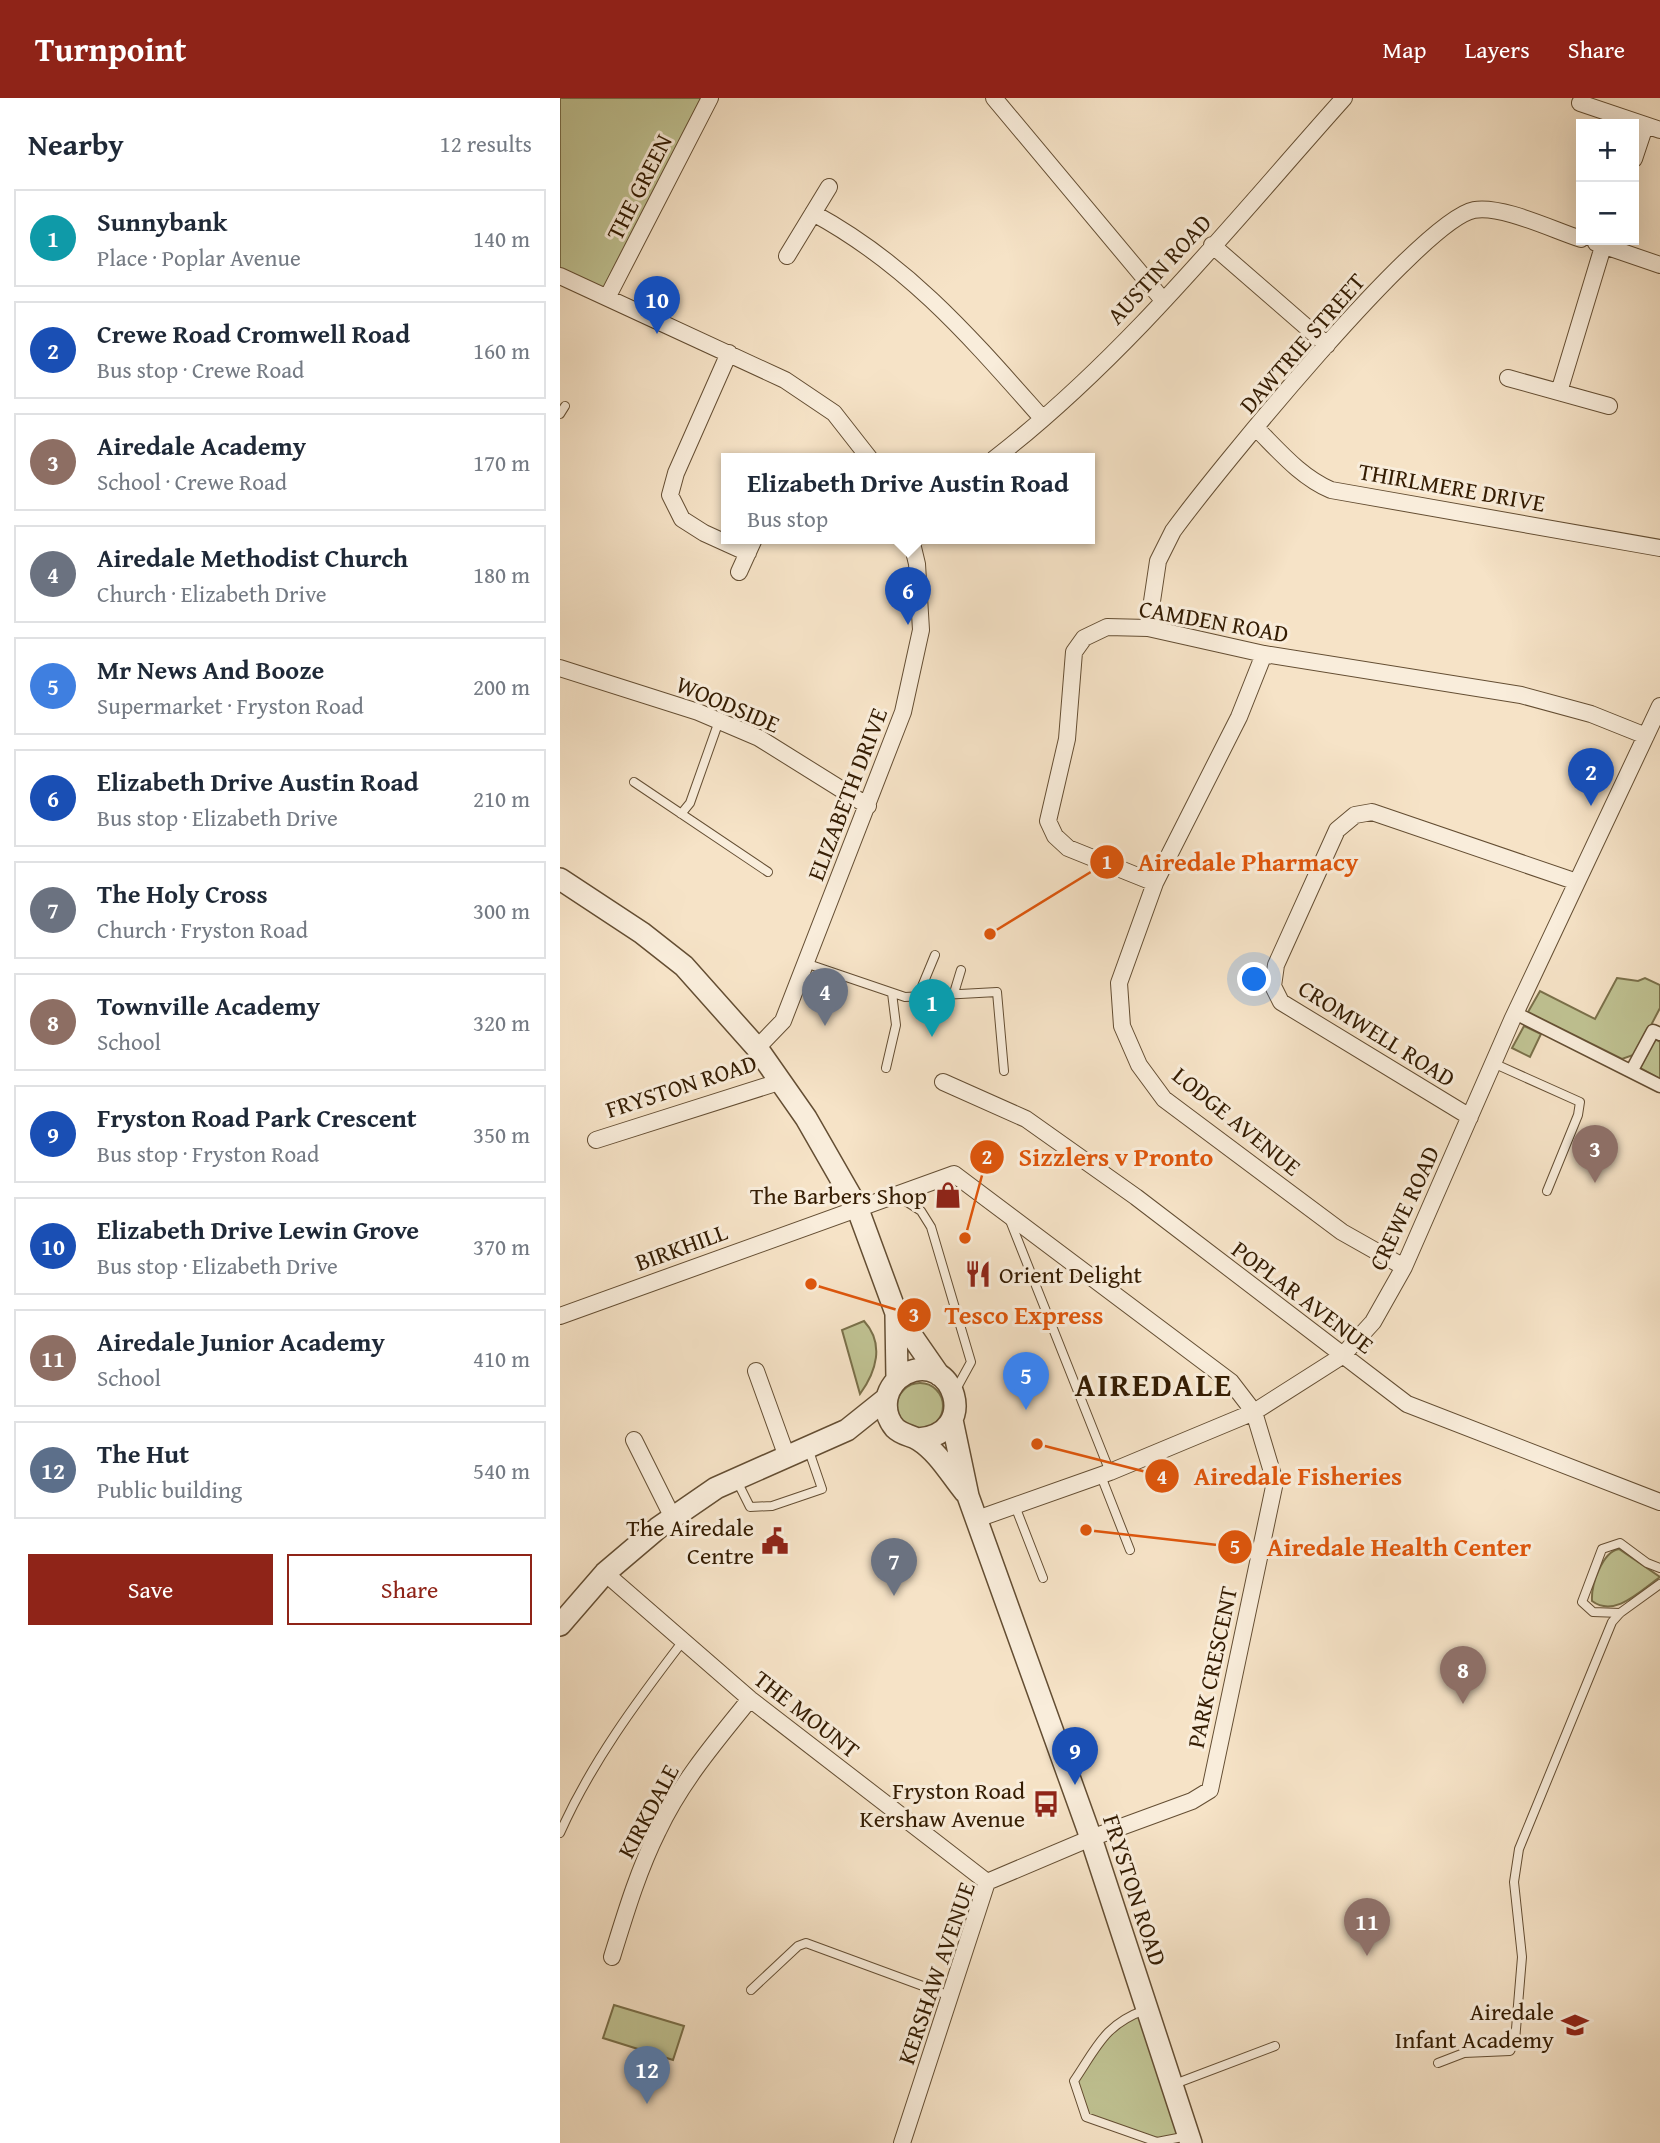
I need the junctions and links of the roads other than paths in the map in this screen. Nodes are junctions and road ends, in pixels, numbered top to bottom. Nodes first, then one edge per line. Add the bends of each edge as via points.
1 (710, 98) edge
2 (994, 98) edge
3 (1344, 98) edge
4 (1580, 103) dead end
5 (1653, 128) edge
6 (1639, 151) edge
7 (829, 187) dead end
8 (813, 213) junction
9 (1576, 237) edge
10 (1212, 245) junction
11 (1603, 245) edge
12 (1609, 245) edge
13 (787, 256) dead end
14 (1660, 265) edge
15 (560, 276) edge
16 (608, 296) junction
17 (1163, 299) junction
18 (1327, 345) junction
19 (729, 353) junction
20 (1508, 378) dead end
21 (1559, 392) junction
22 (565, 406) dead end
23 (1609, 406) dead end
24 (560, 414) edge
25 (1042, 418) junction
26 (1257, 429) junction
27 (865, 453) edge
28 (1001, 453) edge
29 (721, 534) edge
30 (912, 544) edge
31 (751, 546) edge
32 (1660, 548) edge
33 (739, 572) dead end
34 (1148, 628) junction
35 (1264, 654) junction
36 (560, 668) edge
37 (1660, 706) edge
38 (719, 721) junction
39 (1646, 736) junction
40 (634, 782) dead end
41 (868, 806) junction
42 (681, 814) junction
43 (768, 872) dead end
44 (560, 879) edge
45 (1577, 882) junction
46 (1156, 883) junction
47 (935, 955) dead end
48 (808, 964) junction
49 (961, 970) dead end
50 (892, 993) junction
51 (954, 993) junction
52 (918, 996) junction
53 (1515, 1013) junction
54 (1660, 1034) edge
55 (757, 1048) junction
56 (1493, 1063) junction
57 (886, 1068) dead end
58 (1632, 1070) junction
59 (1004, 1071) dead end
60 (782, 1081) junction
61 (943, 1082) dead end
62 (1660, 1086) edge
63 (1470, 1117) junction
64 (596, 1140) dead end
65 (1547, 1191) dead end
66 (896, 1194) junction
67 (857, 1207) junction
68 (1006, 1212) junction
69 (1404, 1267) junction
70 (896, 1313) junction
71 (560, 1316) edge
72 (1342, 1356) junction
73 (756, 1371) dead end
74 (939, 1375) junction
75 (897, 1379) junction
76 (954, 1393) junction
77 (887, 1398) junction
78 (1254, 1412) junction
79 (952, 1420) junction
80 (896, 1429) junction
81 (847, 1430) junction
82 (918, 1439) junction
83 (634, 1440) dead end
84 (807, 1448) junction
85 (787, 1457) junction
86 (1106, 1474) junction
87 (736, 1479) junction
88 (968, 1496) junction
89 (1660, 1502) edge
90 (1015, 1506) junction
91 (673, 1518) junction
92 (977, 1519) junction
93 (1130, 1550) dead end
94 (1660, 1568) edge
95 (605, 1573) junction
96 (1043, 1578) dead end
97 (1660, 1584) edge
98 (1620, 1613) junction
99 (560, 1625) edge
100 (683, 1641) junction
101 (750, 1699) junction
102 (560, 1833) edge
103 (1091, 1838) junction
104 (988, 1882) junction
105 (612, 1957) dead end
106 (751, 1990) dead end
107 (950, 1996) junction
108 (1147, 2009) junction
109 (1275, 2046) dead end
110 (1438, 2063) dead end
111 (1172, 2085) junction
112 (1189, 2140) edge
113 (902, 2143) edge

1 - 16 street, THE GREEN
2 - 17 street
3 - 10 street, AUSTIN ROAD
4 - 5 street
5 - 6 street
7 - 8 street
8 - 13 street
8 - 25 street via 857,236 922,289
9 - 18 street, DAWTRIE STREET via 1491,209 1472,210 1427,239
10 - 17 street, AUSTIN ROAD
10 - 18 street
11 - 21 street
12 - 14 street, DAWTRIE STREET
15 - 16 street
16 - 19 street
17 - 25 street, AUSTIN ROAD
18 - 26 street, DAWTRIE STREET
19 - 27 street via 786,380 834,413
19 - 29 street via 670,495 682,519
20 - 21 street
21 - 23 street
22 - 24 lane
25 - 28 street, AUSTIN ROAD
26 - 32 street, THIRLMERE DRIVE via 1294,467 1331,490
26 - 34 street, DAWTRIE STREET via 1173,531 1158,561
30 - 41 street, ELIZABETH DRIVE via 921,630 904,712
31 - 33 street
34 - 35 street, CAMDEN ROAD
34 - 46 street, CAMDEN ROAD via 1107,627 1084,638 1074,652 1067,739 1048,821 1068,848
35 - 39 street, CAMDEN ROAD via 1521,695 1591,714
35 - 46 street, LODGE AVENUE via 1239,716
36 - 38 street, WOODSIDE
37 - 39 street, CREWE ROAD
38 - 41 street, WOODSIDE via 760,738
38 - 42 lane via 690,803
39 - 45 street, CREWE ROAD
40 - 42 lane
41 - 48 street, ELIZABETH DRIVE
42 - 43 lane
44 - 55 street, FRYSTON ROAD via 684,967
45 - 53 street, CREWE ROAD
45 - 63 street, CROMWELL ROAD via 1372,812 1354,815 1337,830 1276,965 1273,986 1281,1002
46 - 69 street, LODGE AVENUE via 1119,983 1122,1026 1139,1065 1164,1099 1342,1231
47 - 52 lane
48 - 50 lane
48 - 55 street, ELIZABETH DRIVE via 783,1021
49 - 51 lane
50 - 52 lane
50 - 57 lane via 896,1025
51 - 52 lane
51 - 59 lane via 997,992
53 - 56 street, CREWE ROAD
53 - 58 street
54 - 58 street via 1653,1031
55 - 60 street, FRYSTON ROAD
56 - 63 street, CREWE ROAD
56 - 65 lane via 1580,1102
58 - 62 street
60 - 64 street, FRYSTON ROAD
60 - 67 street, FRYSTON ROAD
61 - 72 street, POPLAR AVENUE via 1026,1119 1136,1197
63 - 69 street, CREWE ROAD
66 - 67 street, PARK CRESCENT
66 - 68 street, PARK CRESCENT via 954,1174
66 - 76 lane via 921,1211 931,1227 962,1327 971,1362
67 - 70 street, FRYSTON ROAD
67 - 71 street, BIRKHILL
68 - 78 street, PARK CRESCENT via 1231,1382
68 - 86 lane
69 - 72 street, CREWE ROAD via 1373,1322
70 - 74 street, FRYSTON ROAD
70 - 75 street, FRYSTON ROAD
72 - 78 street, CREWE ROAD
72 - 89 street, POPLAR AVENUE via 1407,1404
73 - 85 street
74 - 75 street via 920,1370
74 - 76 street, FRYSTON ROAD
75 - 77 street, FRYSTON ROAD
76 - 79 street, FRYSTON ROAD
77 - 80 street
77 - 81 street
78 - 86 street, CREWE ROAD
78 - 103 street, PARK CRESCENT via 1275,1482 1210,1790
79 - 82 street via 936,1435
79 - 88 street, FRYSTON ROAD
80 - 81 street
80 - 82 street, FRYSTON ROAD
81 - 84 street
82 - 88 street, FRYSTON ROAD
83 - 91 street
84 - 85 street
84 - 87 lane via 822,1489 772,1506 750,1507
85 - 87 street
86 - 90 street, CREWE ROAD
86 - 93 lane
87 - 91 street
88 - 92 street, FRYSTON ROAD
90 - 92 street, CREWE ROAD
90 - 96 lane
91 - 95 street
92 - 103 street, FRYSTON ROAD
94 - 98 lane via 1620,1544 1602,1549 1582,1602 1593,1612
95 - 99 street
95 - 100 street, THE MOUNT
97 - 98 lane
98 - 110 lane via 1612,1622 1519,1849 1514,1882 1522,1957 1515,2041 1510,2051 1464,2053
100 - 101 street, THE MOUNT
100 - 102 lane via 637,1700
101 - 104 street, THE MOUNT
101 - 105 street, KIRKDALE via 694,1769 658,1831
103 - 104 street, KERSHAW AVENUE
103 - 108 street, FRYSTON ROAD
104 - 107 street, KERSHAW AVENUE
106 - 107 lane via 806,1943
107 - 113 street, KERSHAW AVENUE
108 - 111 street, FRYSTON ROAD
108 - 112 lane via 1121,2018 1074,2081 1086,2117 1157,2142
109 - 111 lane
111 - 112 street, FRYSTON ROAD

